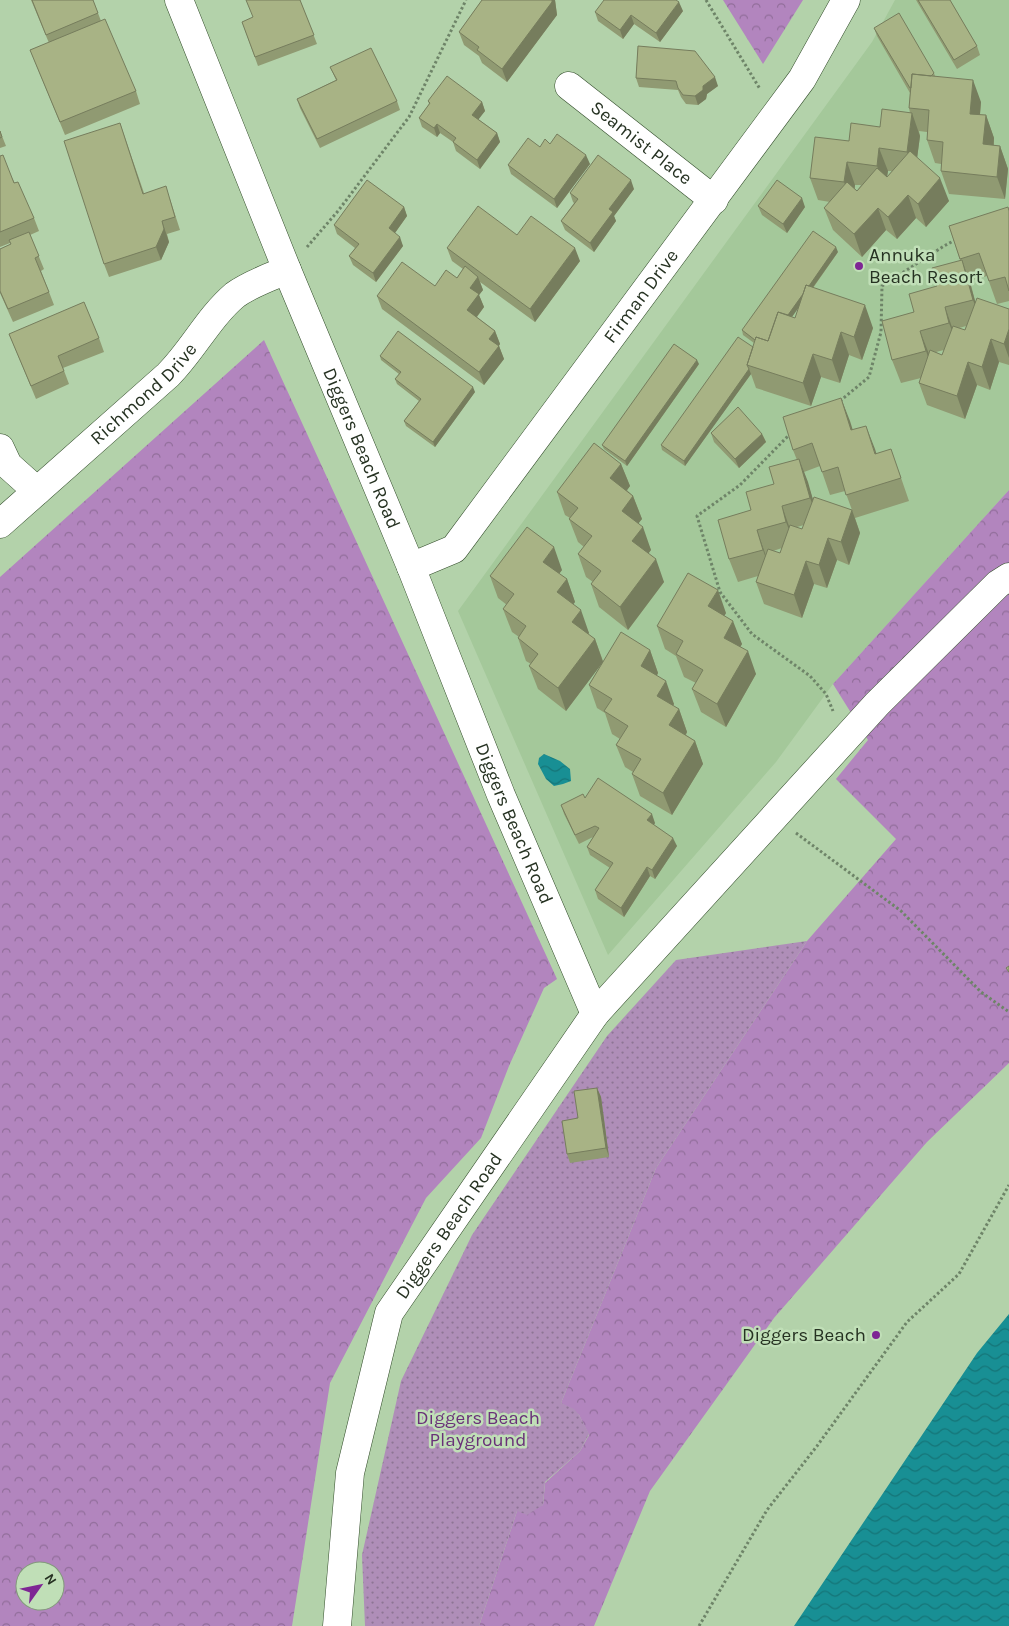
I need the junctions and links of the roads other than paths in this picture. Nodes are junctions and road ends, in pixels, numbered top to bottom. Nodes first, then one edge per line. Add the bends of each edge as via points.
1 (179, 0) edge
2 (846, 0) edge
3 (569, 86) dead end
4 (714, 200) junction
5 (295, 261) junction
6 (0, 448) edge
7 (37, 491) junction
8 (0, 524) edge
9 (412, 567) junction
10 (1009, 577) edge
11 (595, 1014) junction
12 (338, 1626) edge

1 - 5 street, Diggers Beach Road
2 - 4 street, Firman Drive via 802,79
3 - 4 street, Seamist Place
4 - 9 street, Firman Drive via 454,549
5 - 7 street, Richmond Drive via 237,294 213,318 168,375
5 - 9 street, Diggers Beach Road
6 - 7 street via 8,465
7 - 8 street, Richmond Drive
9 - 11 street, Diggers Beach Road via 498,787
10 - 11 street via 998,584 877,704
11 - 12 street, Diggers Beach Road via 389,1313 350,1472

